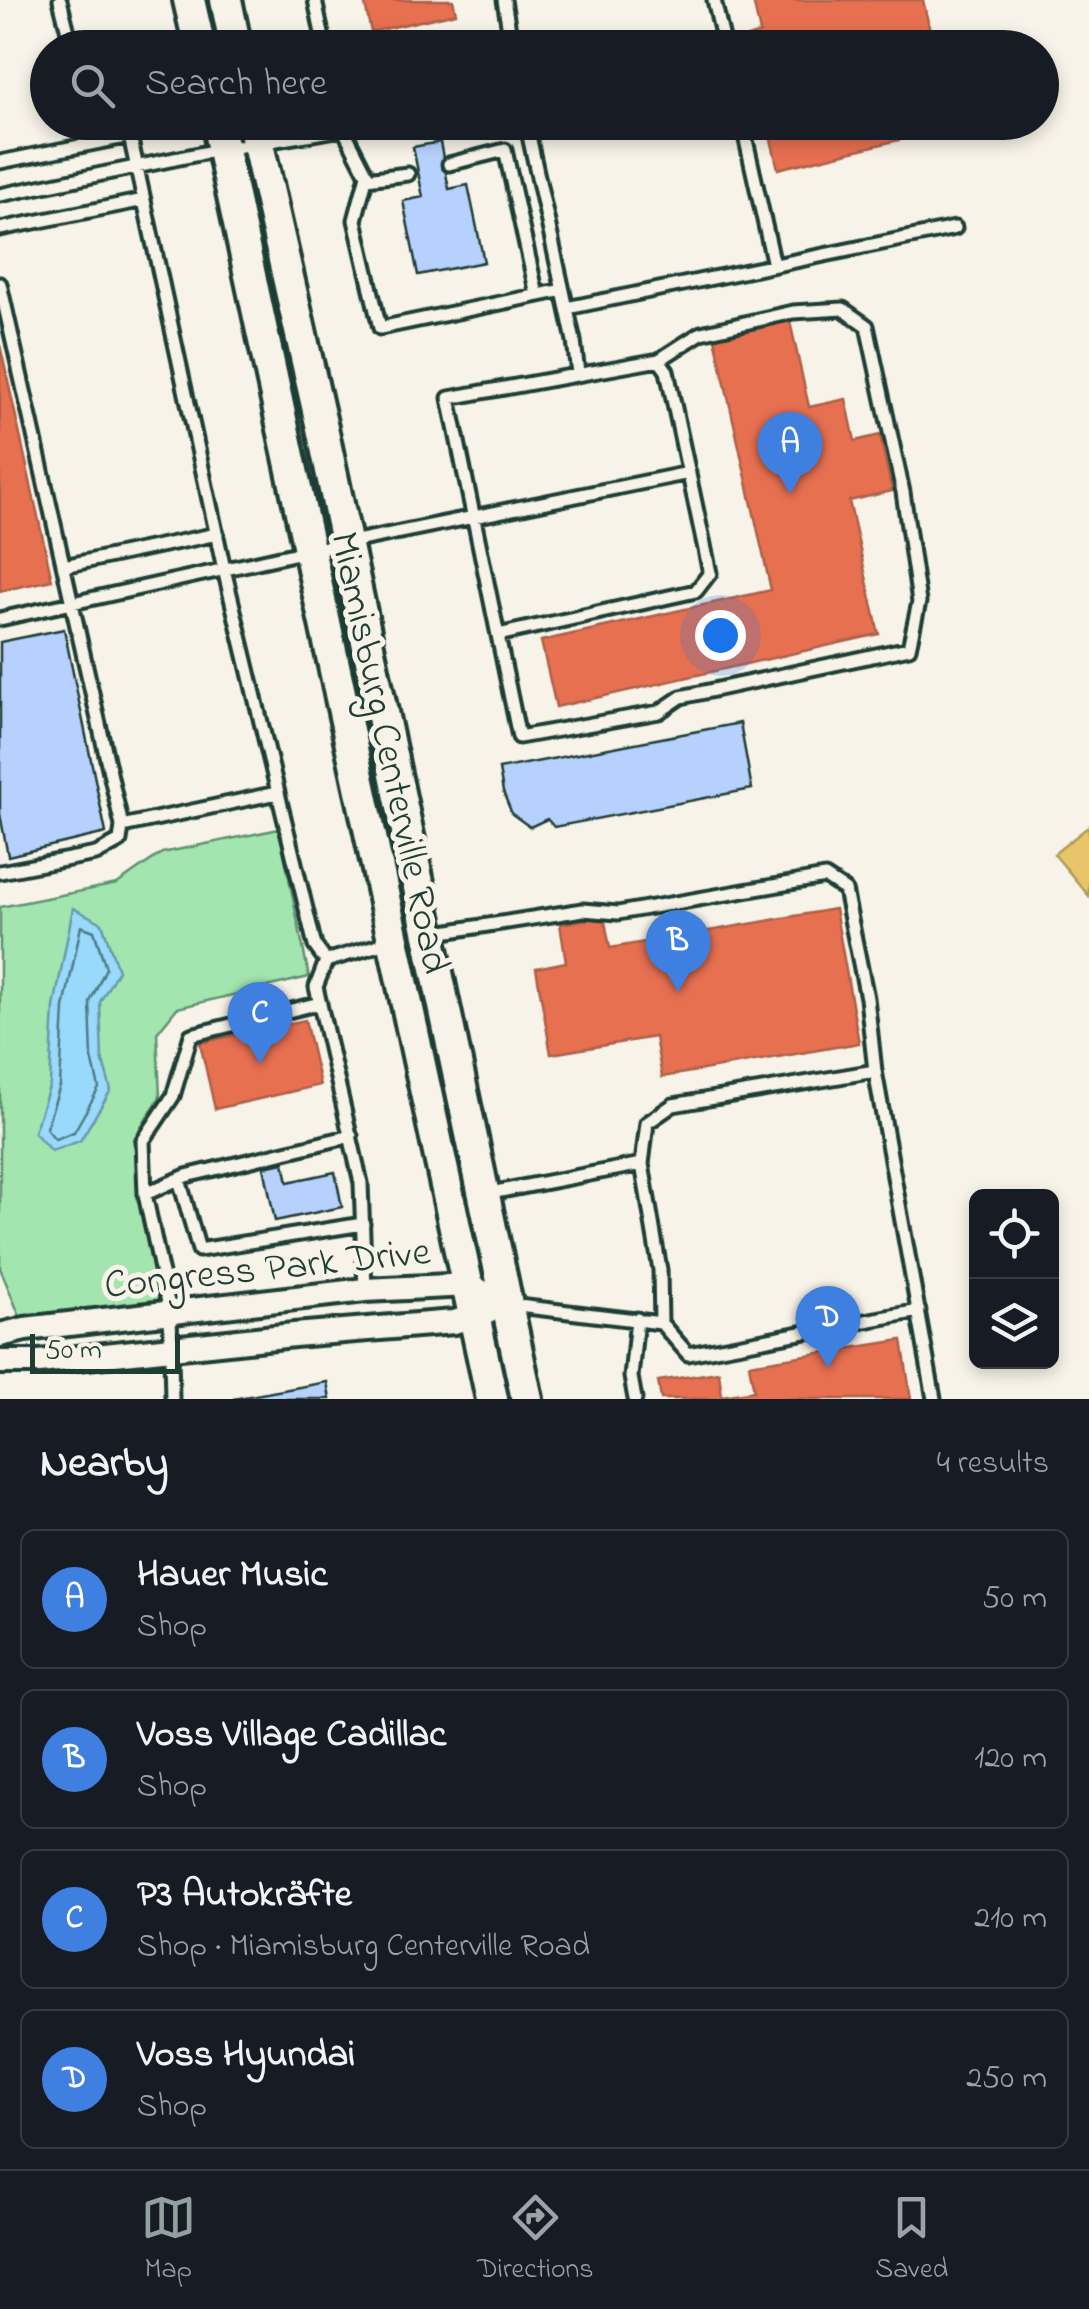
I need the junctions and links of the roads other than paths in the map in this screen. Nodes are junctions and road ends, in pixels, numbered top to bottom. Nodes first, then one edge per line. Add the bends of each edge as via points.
1 (60, 0) edge
2 (189, 0) edge
3 (226, 0) edge
4 (315, 0) edge
5 (504, 0) edge
6 (714, 0) edge
7 (68, 30) edge
8 (196, 30) edge
9 (232, 30) edge
10 (321, 30) edge
11 (509, 30) edge
12 (720, 30) edge
13 (86, 140) edge
14 (131, 140) edge
15 (210, 140) edge
16 (221, 140) edge
17 (257, 140) edge
18 (348, 140) edge
19 (530, 140) edge
20 (746, 140) edge
21 (0, 162) edge
22 (449, 164) dead end
23 (137, 168) junction
24 (408, 174) dead end
25 (366, 179) junction
26 (0, 194) edge
27 (144, 200) junction
28 (954, 228) dead end
29 (0, 229) edge
30 (774, 265) junction
31 (0, 284) edge
32 (562, 290) junction
33 (537, 295) junction
34 (567, 308) junction
35 (659, 360) junction
36 (578, 373) junction
37 (690, 473) junction
38 (474, 518) junction
39 (217, 534) junction
40 (345, 544) junction
41 (308, 551) junction
42 (64, 566) junction
43 (224, 569) junction
44 (72, 601) junction
45 (0, 620) edge
46 (498, 635) junction
47 (277, 793) junction
48 (122, 826) junction
49 (0, 872) edge
50 (427, 935) junction
51 (392, 941) junction
52 (326, 960) junction
53 (320, 1003) junction
54 (875, 1071) junction
55 (351, 1136) junction
56 (642, 1164) junction
57 (179, 1179) junction
58 (145, 1194) junction
59 (485, 1194) junction
60 (363, 1224) junction
61 (469, 1285) junction
62 (365, 1290) junction
63 (506, 1304) junction
64 (918, 1311) junction
65 (170, 1312) junction
66 (475, 1318) junction
67 (638, 1319) junction
68 (661, 1322) junction
69 (0, 1333) edge
70 (169, 1348) junction
71 (2, 1362) edge
72 (172, 1399) edge
73 (492, 1399) edge
74 (527, 1399) edge
75 (636, 1399) edge
76 (934, 1399) edge

1 - 7 lane
2 - 8 main road
3 - 9 main road
4 - 10 lane
5 - 11 lane
6 - 12 lane
13 - 21 lane
14 - 23 lane
15 - 23 lane
16 - 41 main road, Miamisburg Centerville Road
17 - 40 main road, Miamisburg Centerville Road
18 - 25 lane
19 - 32 lane
20 - 30 lane
22 - 33 lane via 504,150
23 - 26 lane
23 - 27 lane
24 - 25 lane
25 - 33 lane via 355,220 380,328
27 - 29 lane
27 - 39 lane
28 - 30 lane
30 - 34 lane
31 - 42 lane
32 - 33 lane
32 - 34 lane
34 - 36 lane
35 - 36 lane
35 - 37 lane via 668,372
35 - 46 lane via 701,333 793,312 843,309 868,326 919,602 908,648 680,697 659,712 519,737
36 - 38 lane via 449,398
37 - 38 lane
37 - 46 lane via 710,573 696,592
38 - 40 lane
38 - 46 lane
39 - 42 lane
39 - 43 lane
40 - 41 lane
40 - 50 main road, Miamisburg Centerville Road
41 - 43 lane
41 - 51 main road, Miamisburg Centerville Road
42 - 44 lane
43 - 44 lane
43 - 47 lane
44 - 45 lane
44 - 48 lane
47 - 48 lane
47 - 52 lane via 314,946
48 - 49 lane via 120,841 96,854
50 - 51 main road
50 - 54 lane via 583,910 618,913 824,877 845,890
50 - 59 main road, Miamisburg Centerville Road
51 - 52 lane
51 - 61 main road, Miamisburg Centerville Road
52 - 53 lane via 316,987
53 - 55 lane
53 - 58 lane via 191,1035 174,1096 143,1141
54 - 56 lane via 673,1104 647,1124
54 - 64 lane
55 - 57 lane
55 - 60 lane
56 - 59 lane
56 - 68 lane via 660,1270
57 - 58 lane
57 - 60 lane via 199,1250
58 - 65 lane
59 - 63 main road, Miamisburg Centerville Road
60 - 62 lane
61 - 62 street, Congress Park Drive
61 - 63 street, Congress Park Drive
61 - 66 main road, Miamisburg Centerville Road
62 - 65 street, Congress Park Drive
63 - 66 street, Congress Park Drive
63 - 67 lane
63 - 74 main road, Miamisburg Centerville Road
64 - 68 lane via 688,1354
64 - 76 lane
65 - 69 street, Congress Park Drive
65 - 70 lane
66 - 70 street, Congress Park Drive
66 - 73 main road, Miamisburg Centerville Road
67 - 68 lane
67 - 75 lane via 631,1377
69 - 71 lane
70 - 71 street, Congress Park Drive
70 - 72 lane

